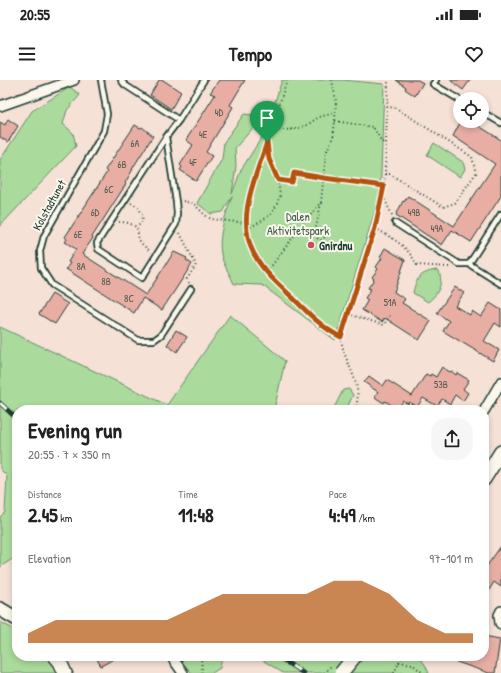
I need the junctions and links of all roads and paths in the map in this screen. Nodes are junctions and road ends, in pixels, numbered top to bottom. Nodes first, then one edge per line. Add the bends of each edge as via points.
1 (74, 80) edge
2 (102, 80) edge
3 (121, 80) edge
4 (204, 80) edge
5 (287, 80) edge
6 (332, 80) edge
7 (388, 80) edge
8 (435, 82) edge
9 (453, 95) edge
10 (0, 106) edge
11 (388, 107) junction
12 (335, 114) junction
13 (489, 116) edge
14 (179, 120) junction
15 (335, 121) junction
16 (501, 123) edge
17 (271, 131) junction
18 (166, 137) junction
19 (267, 142) junction
20 (386, 144) junction
21 (385, 174) junction
22 (324, 178) junction
23 (278, 180) junction
24 (384, 186) junction
25 (383, 194) junction
26 (125, 199) junction
27 (176, 202) junction
28 (321, 202) junction
29 (501, 214) edge
30 (112, 219) junction
31 (246, 223) junction
32 (396, 223) joint
33 (176, 224) junction
34 (136, 227) junction
35 (375, 228) junction
36 (246, 229) junction
37 (330, 232) dead end
38 (157, 256) junction
39 (459, 264) junction
40 (469, 264) junction
41 (267, 273) junction
42 (501, 284) edge
43 (191, 289) joint
44 (348, 314) junction
45 (390, 315) dead end
46 (341, 337) junction
47 (501, 382) edge
48 (358, 405) edge
49 (488, 405) edge
50 (501, 452) edge
51 (489, 471) edge
52 (0, 609) edge
53 (501, 611) edge
54 (12, 616) edge
55 (501, 624) edge
56 (59, 661) edge
57 (175, 661) edge
58 (201, 661) edge
59 (351, 661) edge
60 (399, 662) joint
61 (65, 673) edge
62 (183, 673) edge
63 (202, 673) edge
64 (341, 673) edge
65 (394, 673) edge
66 (423, 673) edge

1 - 10 street
2 - 43 lane, Kolstadtunet via 107,114 104,131 44,236 40,251 41,268 52,284 138,340 154,340 161,335
3 - 14 lane via 124,86
4 - 14 lane
5 - 17 path
6 - 12 path via 336,101
7 - 11 path
8 - 9 lane
11 - 20 path
11 - 21 path via 396,108 472,157 476,173 455,203 443,207 390,174
12 - 15 path
12 - 17 path via 319,117 296,129
13 - 16 lane
14 - 18 lane
15 - 20 path via 373,127
15 - 22 path via 333,137 326,153
17 - 19 path
18 - 26 lane
18 - 27 lane
19 - 23 path via 269,159
19 - 31 path via 250,194
20 - 21 path
21 - 24 path
22 - 23 path via 294,173 292,182
22 - 24 path
22 - 28 path
23 - 36 path via 280,196 271,214
24 - 25 path
25 - 32 path
25 - 35 path
26 - 30 lane
26 - 34 path via 142,211 142,221
27 - 31 path via 185,200 194,204 211,219
27 - 33 lane
28 - 37 path via 315,233 321,240
28 - 41 path
29 - 40 lane
30 - 34 path
30 - 38 lane via 97,243 98,249 142,278
31 - 36 path
32 - 39 lane
33 - 38 lane
33 - 43 path via 196,265 187,279
34 - 38 path via 141,244
35 - 39 path via 404,246 417,265 456,267
35 - 44 path
36 - 41 path via 254,253
39 - 40 lane
40 - 42 lane
41 - 46 path via 300,306 333,334
44 - 45 path via 384,325
44 - 46 path
46 - 48 path via 342,347 358,388
47 - 49 street
50 - 51 main road
52 - 54 main road
53 - 55 street
56 - 61 main road
57 - 62 street
58 - 63 path
59 - 64 main road, bridge
60 - 65 path
60 - 66 path via 412,664

